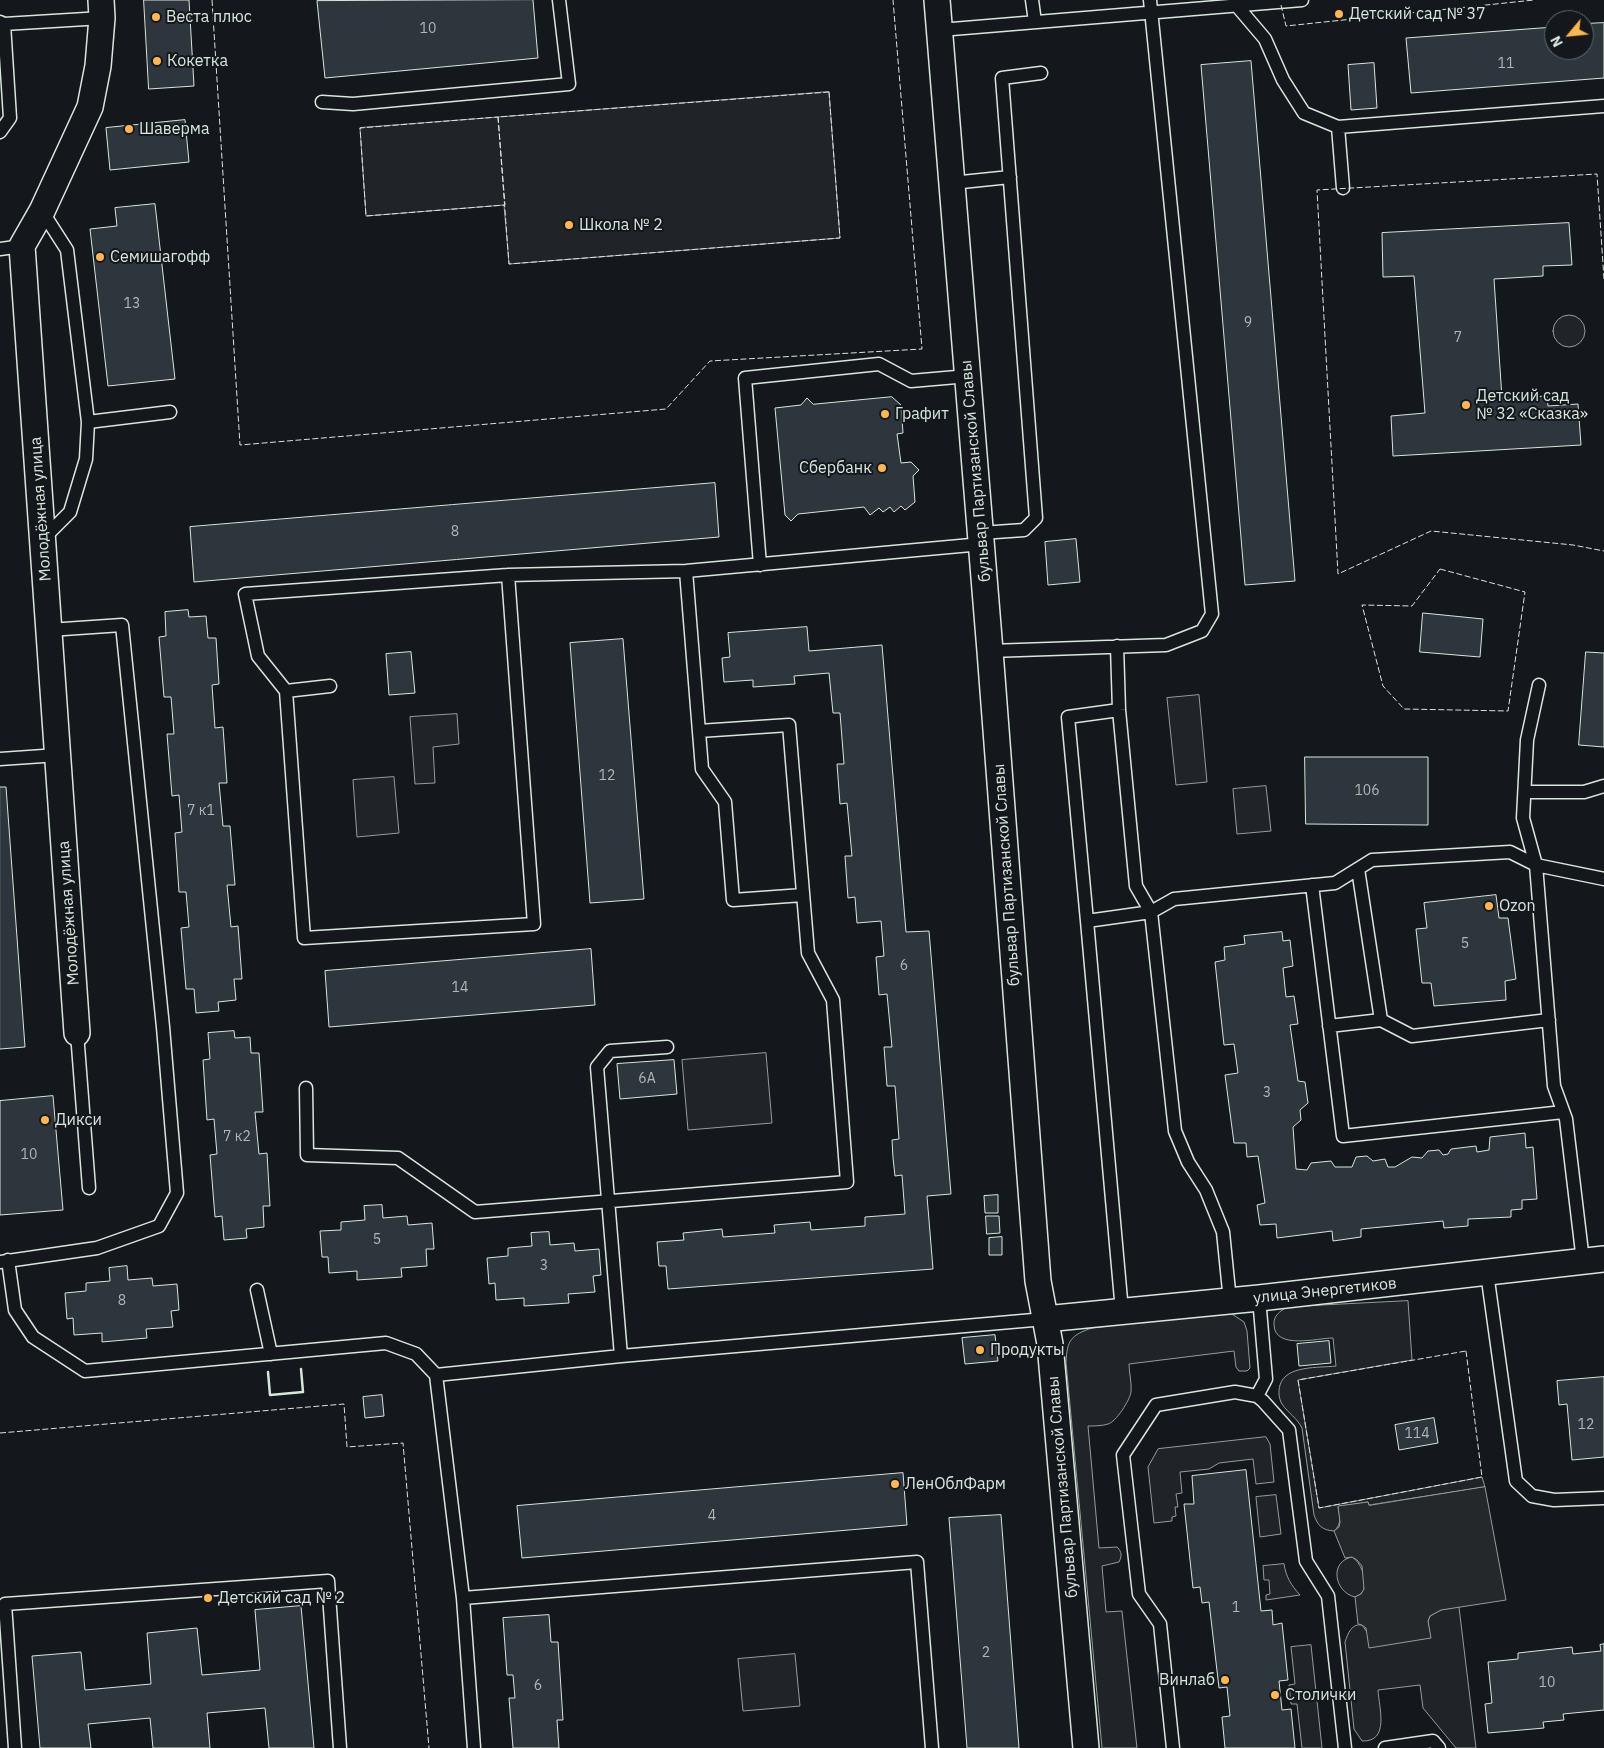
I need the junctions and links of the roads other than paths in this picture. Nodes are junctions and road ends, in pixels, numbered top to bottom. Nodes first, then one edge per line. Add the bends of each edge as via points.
1 (559, 0) edge
2 (937, 0) edge
3 (1032, 0) edge
4 (1150, 0) edge
5 (1302, 0) edge
6 (1237, 6) junction
7 (101, 9) edge
8 (1151, 13) junction
9 (1035, 22) junction
10 (2, 23) edge
11 (940, 30) junction
12 (1041, 73) dead end
13 (322, 102) dead end
14 (1604, 106) edge
15 (1338, 127) junction
16 (0, 132) edge
17 (1010, 178) junction
18 (952, 183) junction
19 (1343, 188) dead end
20 (42, 211) junction
21 (11, 248) edge
22 (968, 376) junction
23 (170, 412) dead end
24 (88, 422) junction
25 (981, 538) junction
26 (43, 539) junction
27 (760, 564) junction
28 (686, 571) junction
29 (508, 575) junction
30 (49, 630) junction
31 (1117, 646) junction
32 (990, 651) junction
33 (1539, 685) dead end
34 (330, 686) dead end
35 (286, 691) junction
36 (1119, 710) junction
37 (699, 731) junction
38 (58, 755) junction
39 (0, 759) edge
40 (1604, 786) edge
41 (1525, 792) junction
42 (1536, 865) junction
43 (1358, 869) junction
44 (1604, 879) edge
45 (1312, 885) junction
46 (803, 895) junction
47 (1151, 912) junction
48 (1087, 921) junction
49 (1381, 1020) junction
50 (1548, 1020) junction
51 (1330, 1026) junction
52 (77, 1033) joint
53 (667, 1047) dead end
54 (306, 1088) dead end
55 (1563, 1112) junction
56 (89, 1188) dead end
57 (608, 1201) junction
58 (1593, 1260) edge
59 (4, 1261) edge
60 (1487, 1273) junction
61 (257, 1290) dead end
62 (1259, 1298) junction
63 (1230, 1301) junction
64 (1122, 1311) junction
65 (1045, 1319) junction
66 (271, 1354) junction
67 (621, 1356) junction
68 (436, 1375) junction
69 (1257, 1396) junction
70 (1604, 1498) edge
71 (463, 1598) junction
72 (16, 1748) edge
73 (340, 1748) edge
74 (474, 1748) edge
75 (932, 1748) edge
76 (1086, 1748) edge
77 (1173, 1748) edge
78 (1345, 1748) edge
79 (1385, 1748) edge
80 (1438, 1748) edge

1 - 13 lane via 569,84 352,104
2 - 11 street, бульвар Партизанской Славы
3 - 9 lane
4 - 8 lane
5 - 6 lane
6 - 8 lane
6 - 15 lane via 1265,39 1283,80 1304,112
7 - 10 lane
7 - 20 street, Молодёжная улица via 98,66 90,107
8 - 9 lane
8 - 31 lane via 1212,614 1202,631 1166,645
9 - 11 lane
10 - 16 lane via 10,118
11 - 18 street, бульвар Партизанской Славы
12 - 17 lane via 1002,78
14 - 15 lane
15 - 19 lane
17 - 18 lane
17 - 25 lane via 1036,518 1024,530
18 - 22 street, бульвар Партизанской Славы
20 - 21 street, Молодёжная улица
20 - 24 lane via 67,250
21 - 26 street, Молодёжная улица
22 - 25 street, бульвар Партизанской Славы
22 - 27 lane via 911,381 879,364 745,378
23 - 24 lane
24 - 26 lane via 86,459 70,512
25 - 27 lane
25 - 32 street, бульвар Партизанской Славы
26 - 30 street, Молодёжная улица
27 - 28 lane
28 - 29 lane
28 - 37 lane
29 - 35 lane via 245,594 258,656
29 - 35 lane via 534,924 304,938
30 - 38 street, Молодёжная улица
30 - 59 lane via 122,625 177,1193 158,1226 97,1248
31 - 32 lane
31 - 36 lane
32 - 65 street, бульвар Партизанской Славы via 1038,1281
33 - 41 lane via 1527,740
34 - 35 lane
36 - 47 lane via 1136,886
36 - 48 lane via 1068,717
37 - 46 lane via 702,769 725,802 733,900
37 - 46 lane via 789,725
38 - 39 lane
38 - 52 street, Молодёжная улица
40 - 41 lane via 1584,792
41 - 42 lane via 1523,818
42 - 43 lane via 1510,852 1372,860
42 - 44 lane
42 - 50 lane
43 - 45 lane via 1335,883
43 - 49 lane
45 - 47 lane via 1174,898
45 - 51 lane
46 - 57 lane via 808,953 833,1000 848,1182
47 - 48 lane
47 - 63 lane via 1175,1131 1188,1162 1206,1190 1223,1232
48 - 64 lane
49 - 50 lane via 1412,1036
49 - 51 lane
50 - 55 lane via 1554,1086
51 - 55 lane via 1343,1136
52 - 56 lane
53 - 57 lane via 610,1051 597,1066
54 - 57 lane via 307,1156 398,1158 476,1212
55 - 58 lane
57 - 67 lane
58 - 60 street, улица Энергетиков
59 - 66 lane via 15,1310 34,1336 85,1371
60 - 62 street, улица Энергетиков
60 - 70 lane via 1516,1481 1532,1496 1554,1500
61 - 66 lane
62 - 63 street, улица Энергетиков
62 - 69 lane via 1266,1379
63 - 64 street, улица Энергетиков
64 - 65 street, улица Энергетиков
65 - 67 lane
65 - 76 street, бульвар Партизанской Славы via 1050,1344
66 - 68 lane via 386,1343 416,1354
67 - 68 lane
68 - 71 lane
69 - 77 lane via 1235,1392 1156,1405 1123,1455 1140,1594 1160,1624
69 - 78 lane via 1289,1430 1306,1561 1328,1596
71 - 74 lane
71 - 75 lane via 917,1562
72 - 73 lane via 5,1604 328,1581
79 - 80 lane via 1433,1741

